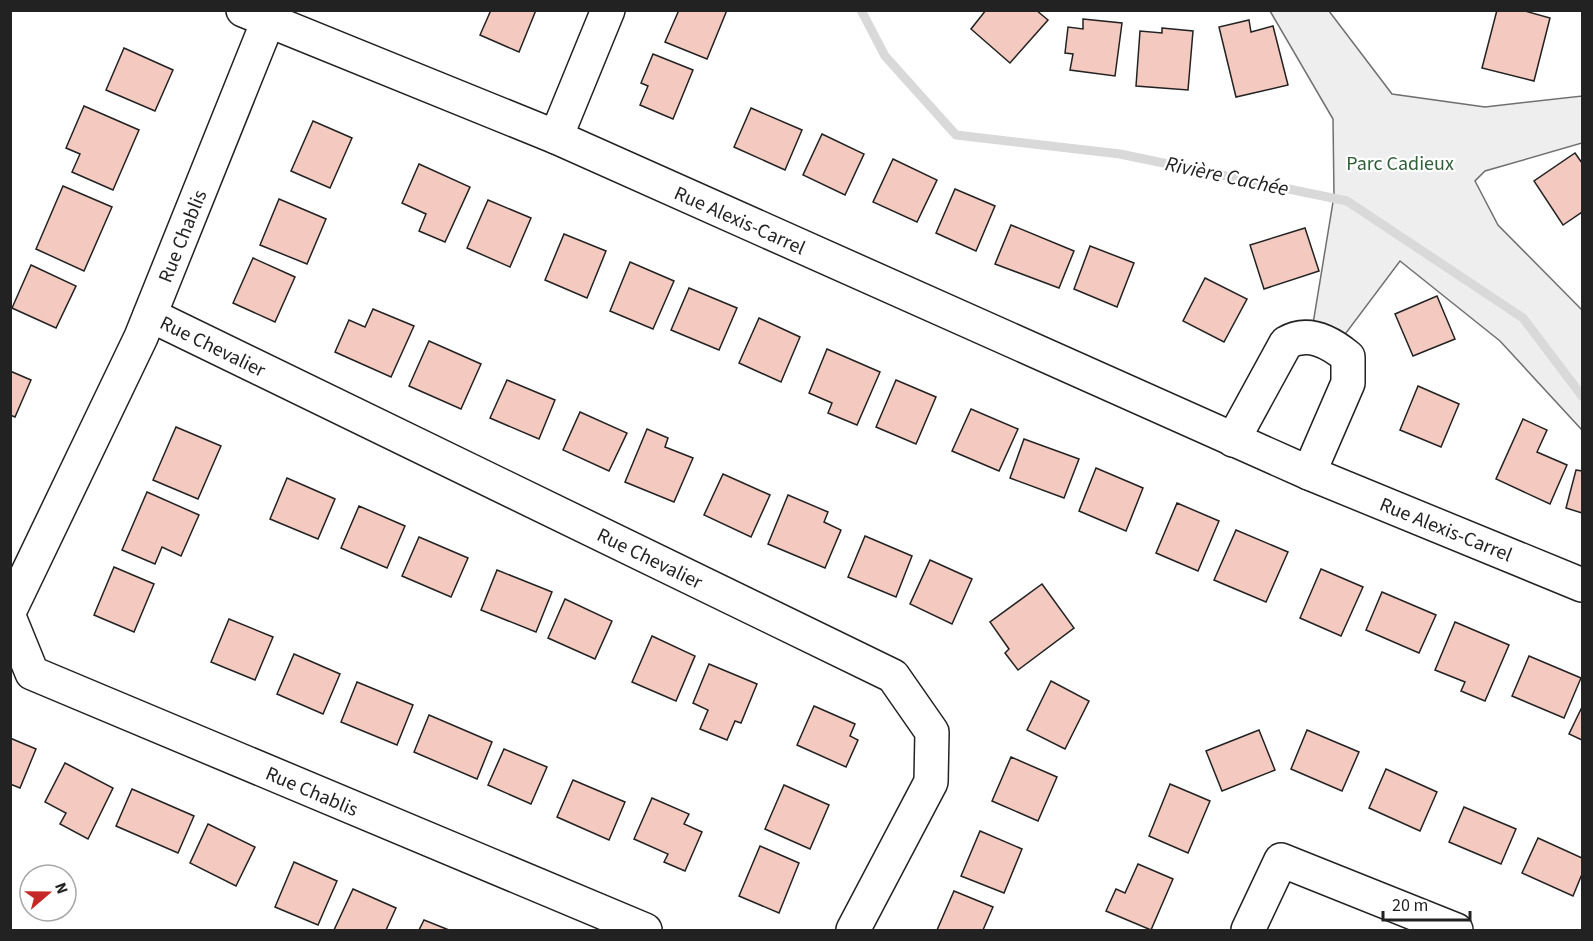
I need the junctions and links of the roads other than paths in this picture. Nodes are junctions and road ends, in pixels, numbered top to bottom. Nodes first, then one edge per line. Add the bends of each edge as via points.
1 (608, 10) edge
2 (255, 16) edge
3 (556, 137) junction
4 (150, 315) junction
5 (1233, 440) junction
6 (1309, 473) junction
7 (1582, 585) edge
8 (10, 610) edge
9 (10, 619) edge
10 (645, 930) edge
11 (853, 930) edge
12 (1248, 930) edge
13 (1456, 930) edge

1 - 3 street
2 - 3 street, Rue Alexis-Carrel
2 - 4 street, Rue Chablis
3 - 5 street, Rue Alexis-Carrel
4 - 8 street, Rue Chablis
4 - 11 street, Rue Chevalier via 893,676 932,732 931,782
5 - 6 street, Rue Alexis-Carrel
5 - 6 street via 1286,343 1297,337 1326,343 1348,357 1349,376
6 - 7 street, Rue Alexis-Carrel
9 - 10 street, Rue Chablis via 32,674
12 - 13 street via 1281,860

